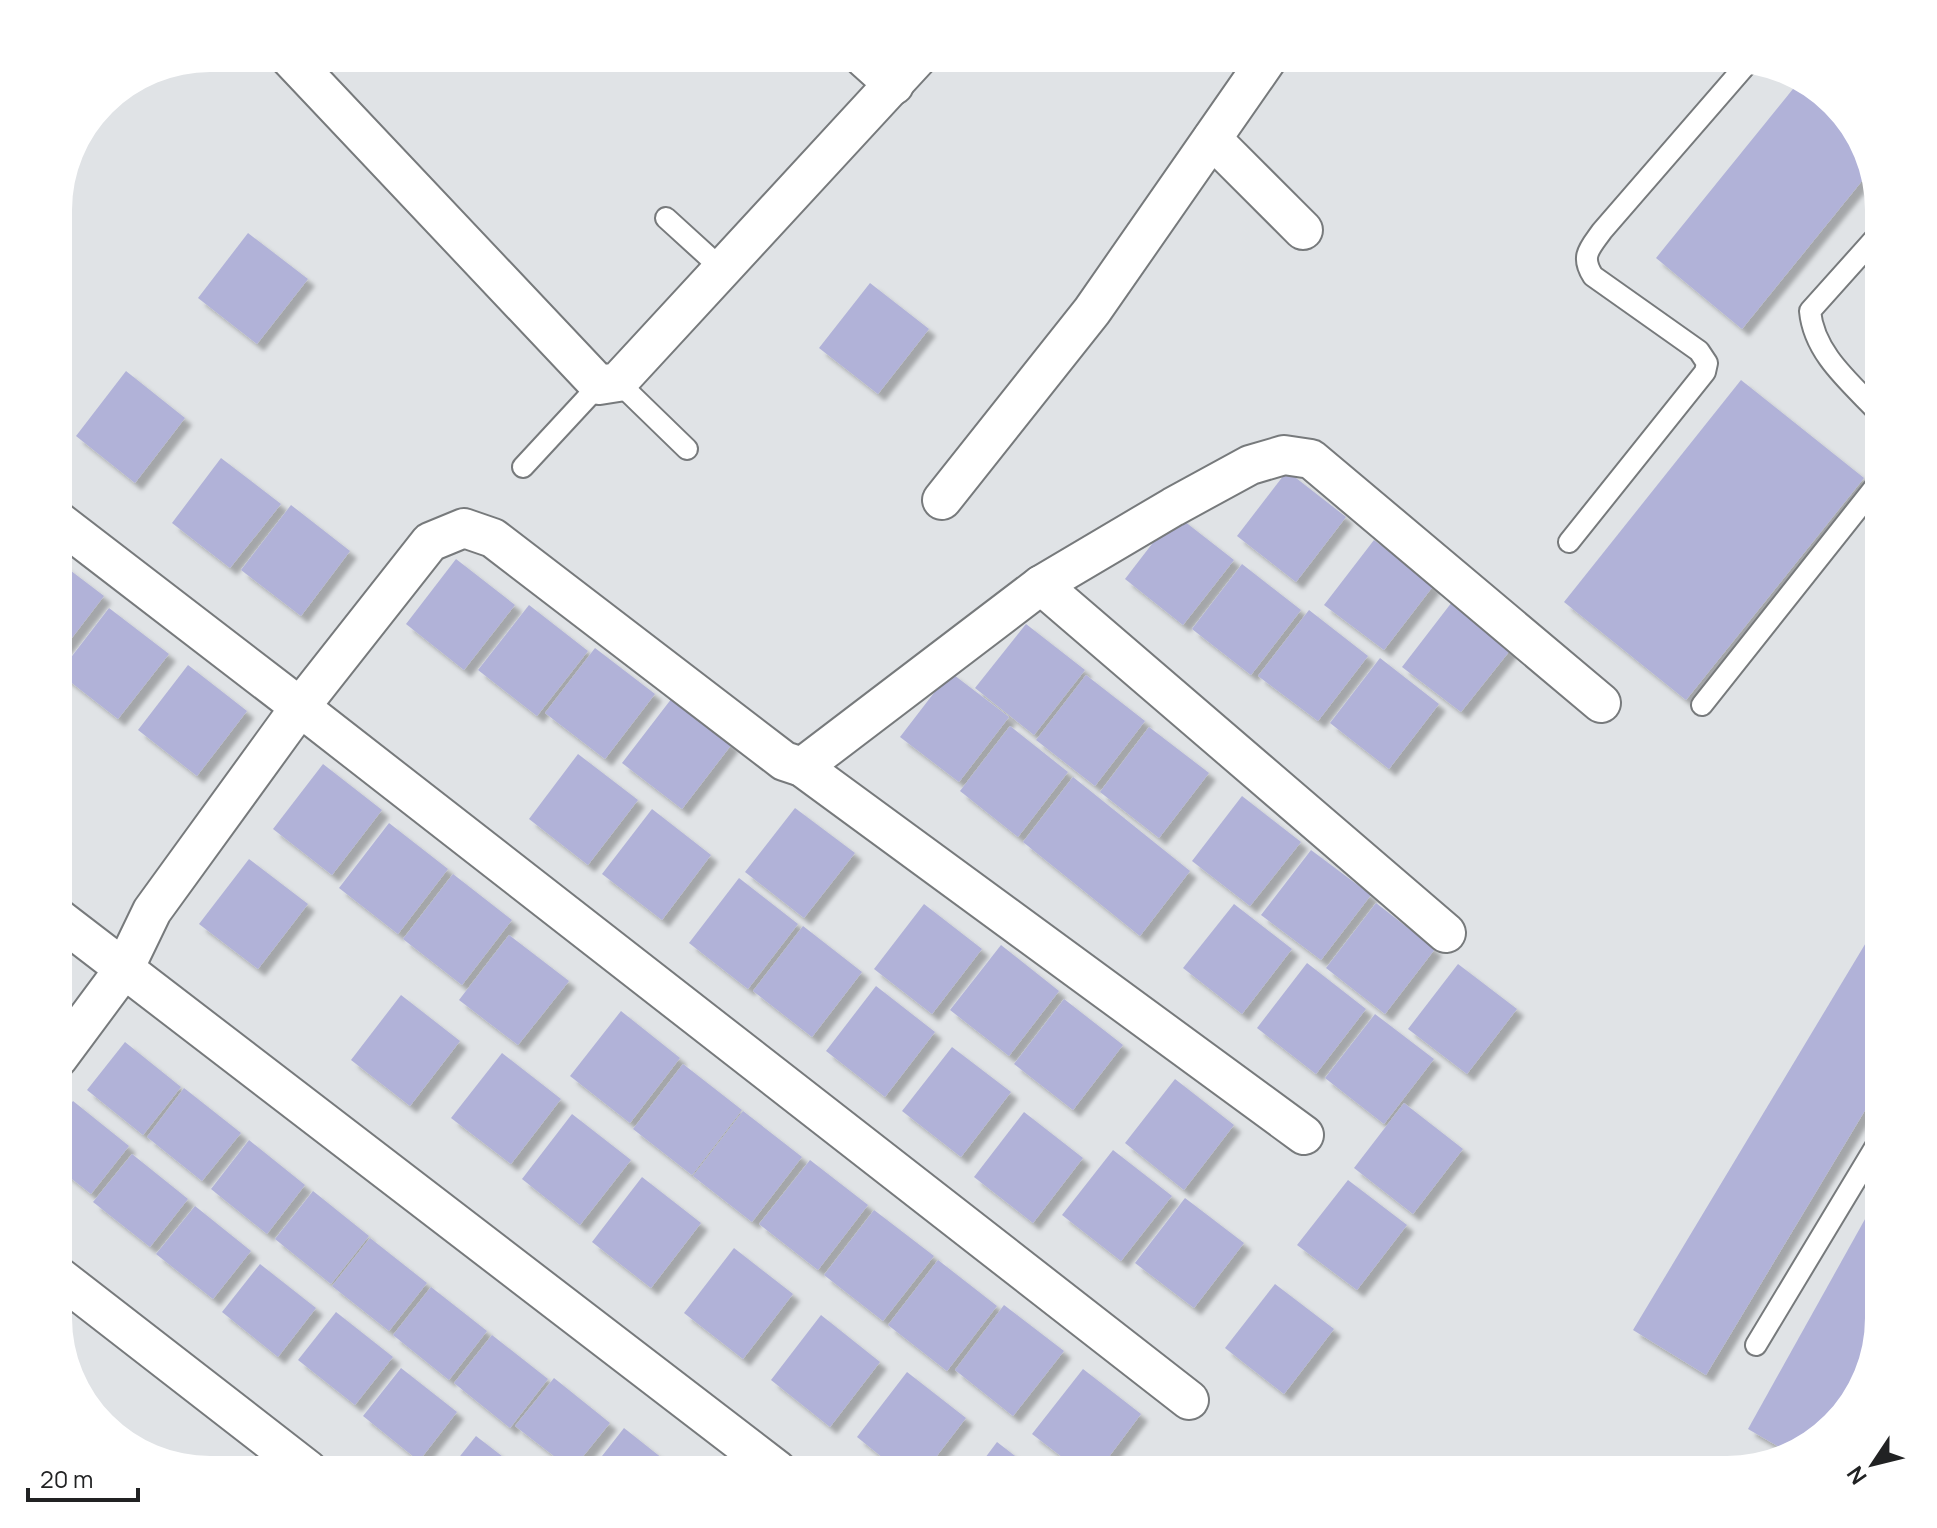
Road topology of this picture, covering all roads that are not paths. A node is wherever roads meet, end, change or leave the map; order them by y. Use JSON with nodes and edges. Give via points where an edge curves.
{"nodes":[{"id":1,"x":304,"y":72,"type":"edge"},
{"id":2,"x":905,"y":72,"type":"edge"},
{"id":3,"x":1258,"y":72,"type":"edge"},
{"id":4,"x":1739,"y":73,"type":"edge"},
{"id":5,"x":1212,"y":139,"type":"junction"},
{"id":6,"x":666,"y":218,"type":"dead end"},
{"id":7,"x":1303,"y":230,"type":"dead end"},
{"id":8,"x":1865,"y":250,"type":"edge"},
{"id":9,"x":722,"y":269,"type":"junction"},
{"id":10,"x":609,"y":383,"type":"junction"},
{"id":11,"x":1865,"y":397,"type":"edge"},
{"id":12,"x":687,"y":449,"type":"dead end"},
{"id":13,"x":523,"y":467,"type":"dead end"},
{"id":14,"x":942,"y":500,"type":"dead end"},
{"id":15,"x":1865,"y":500,"type":"edge"},
{"id":16,"x":72,"y":532,"type":"edge"},
{"id":17,"x":1569,"y":542,"type":"dead end"},
{"id":18,"x":1041,"y":585,"type":"junction"},
{"id":19,"x":1601,"y":703,"type":"dead end"},
{"id":20,"x":1702,"y":705,"type":"dead end"},
{"id":21,"x":300,"y":707,"type":"junction"},
{"id":22,"x":802,"y":767,"type":"junction"},
{"id":23,"x":72,"y":929,"type":"edge"},
{"id":24,"x":1446,"y":933,"type":"dead end"},
{"id":25,"x":124,"y":969,"type":"junction"},
{"id":26,"x":72,"y":1039,"type":"edge"},
{"id":27,"x":1304,"y":1135,"type":"dead end"},
{"id":28,"x":1865,"y":1164,"type":"edge"},
{"id":29,"x":72,"y":1287,"type":"edge"},
{"id":30,"x":1756,"y":1345,"type":"dead end"},
{"id":31,"x":1189,"y":1400,"type":"dead end"},
{"id":32,"x":290,"y":1456,"type":"edge"},
{"id":33,"x":759,"y":1456,"type":"edge"}],
"edges":[{"from":1,"to":10,"type":"street"},
{"from":2,"to":9,"type":"street"},
{"from":3,"to":5,"type":"street"},
{"from":4,"to":17,"type":"lane","via":[[1588,251],[1586,265],[1593,276],[1699,351],[1707,363]]},
{"from":5,"to":7,"type":"street"},
{"from":5,"to":14,"type":"street","via":[[1092,311]]},
{"from":6,"to":9,"type":"lane"},
{"from":8,"to":11,"type":"lane","via":[[1810,311],[1824,352]]},
{"from":9,"to":10,"type":"street"},
{"from":10,"to":12,"type":"lane"},
{"from":10,"to":13,"type":"lane"},
{"from":15,"to":20,"type":"lane"},
{"from":16,"to":21,"type":"street"},
{"from":18,"to":19,"type":"street","via":[[1250,465],[1284,455],[1311,459]]},
{"from":18,"to":22,"type":"street"},
{"from":18,"to":24,"type":"street"},
{"from":21,"to":22,"type":"street","via":[[430,542],[464,528],[493,538],[784,761]]},
{"from":21,"to":25,"type":"street","via":[[152,911]]},
{"from":21,"to":31,"type":"street"},
{"from":22,"to":27,"type":"street"},
{"from":23,"to":25,"type":"street"},
{"from":25,"to":26,"type":"street"},
{"from":25,"to":33,"type":"street"},
{"from":28,"to":30,"type":"lane"},
{"from":29,"to":32,"type":"street"}]}
